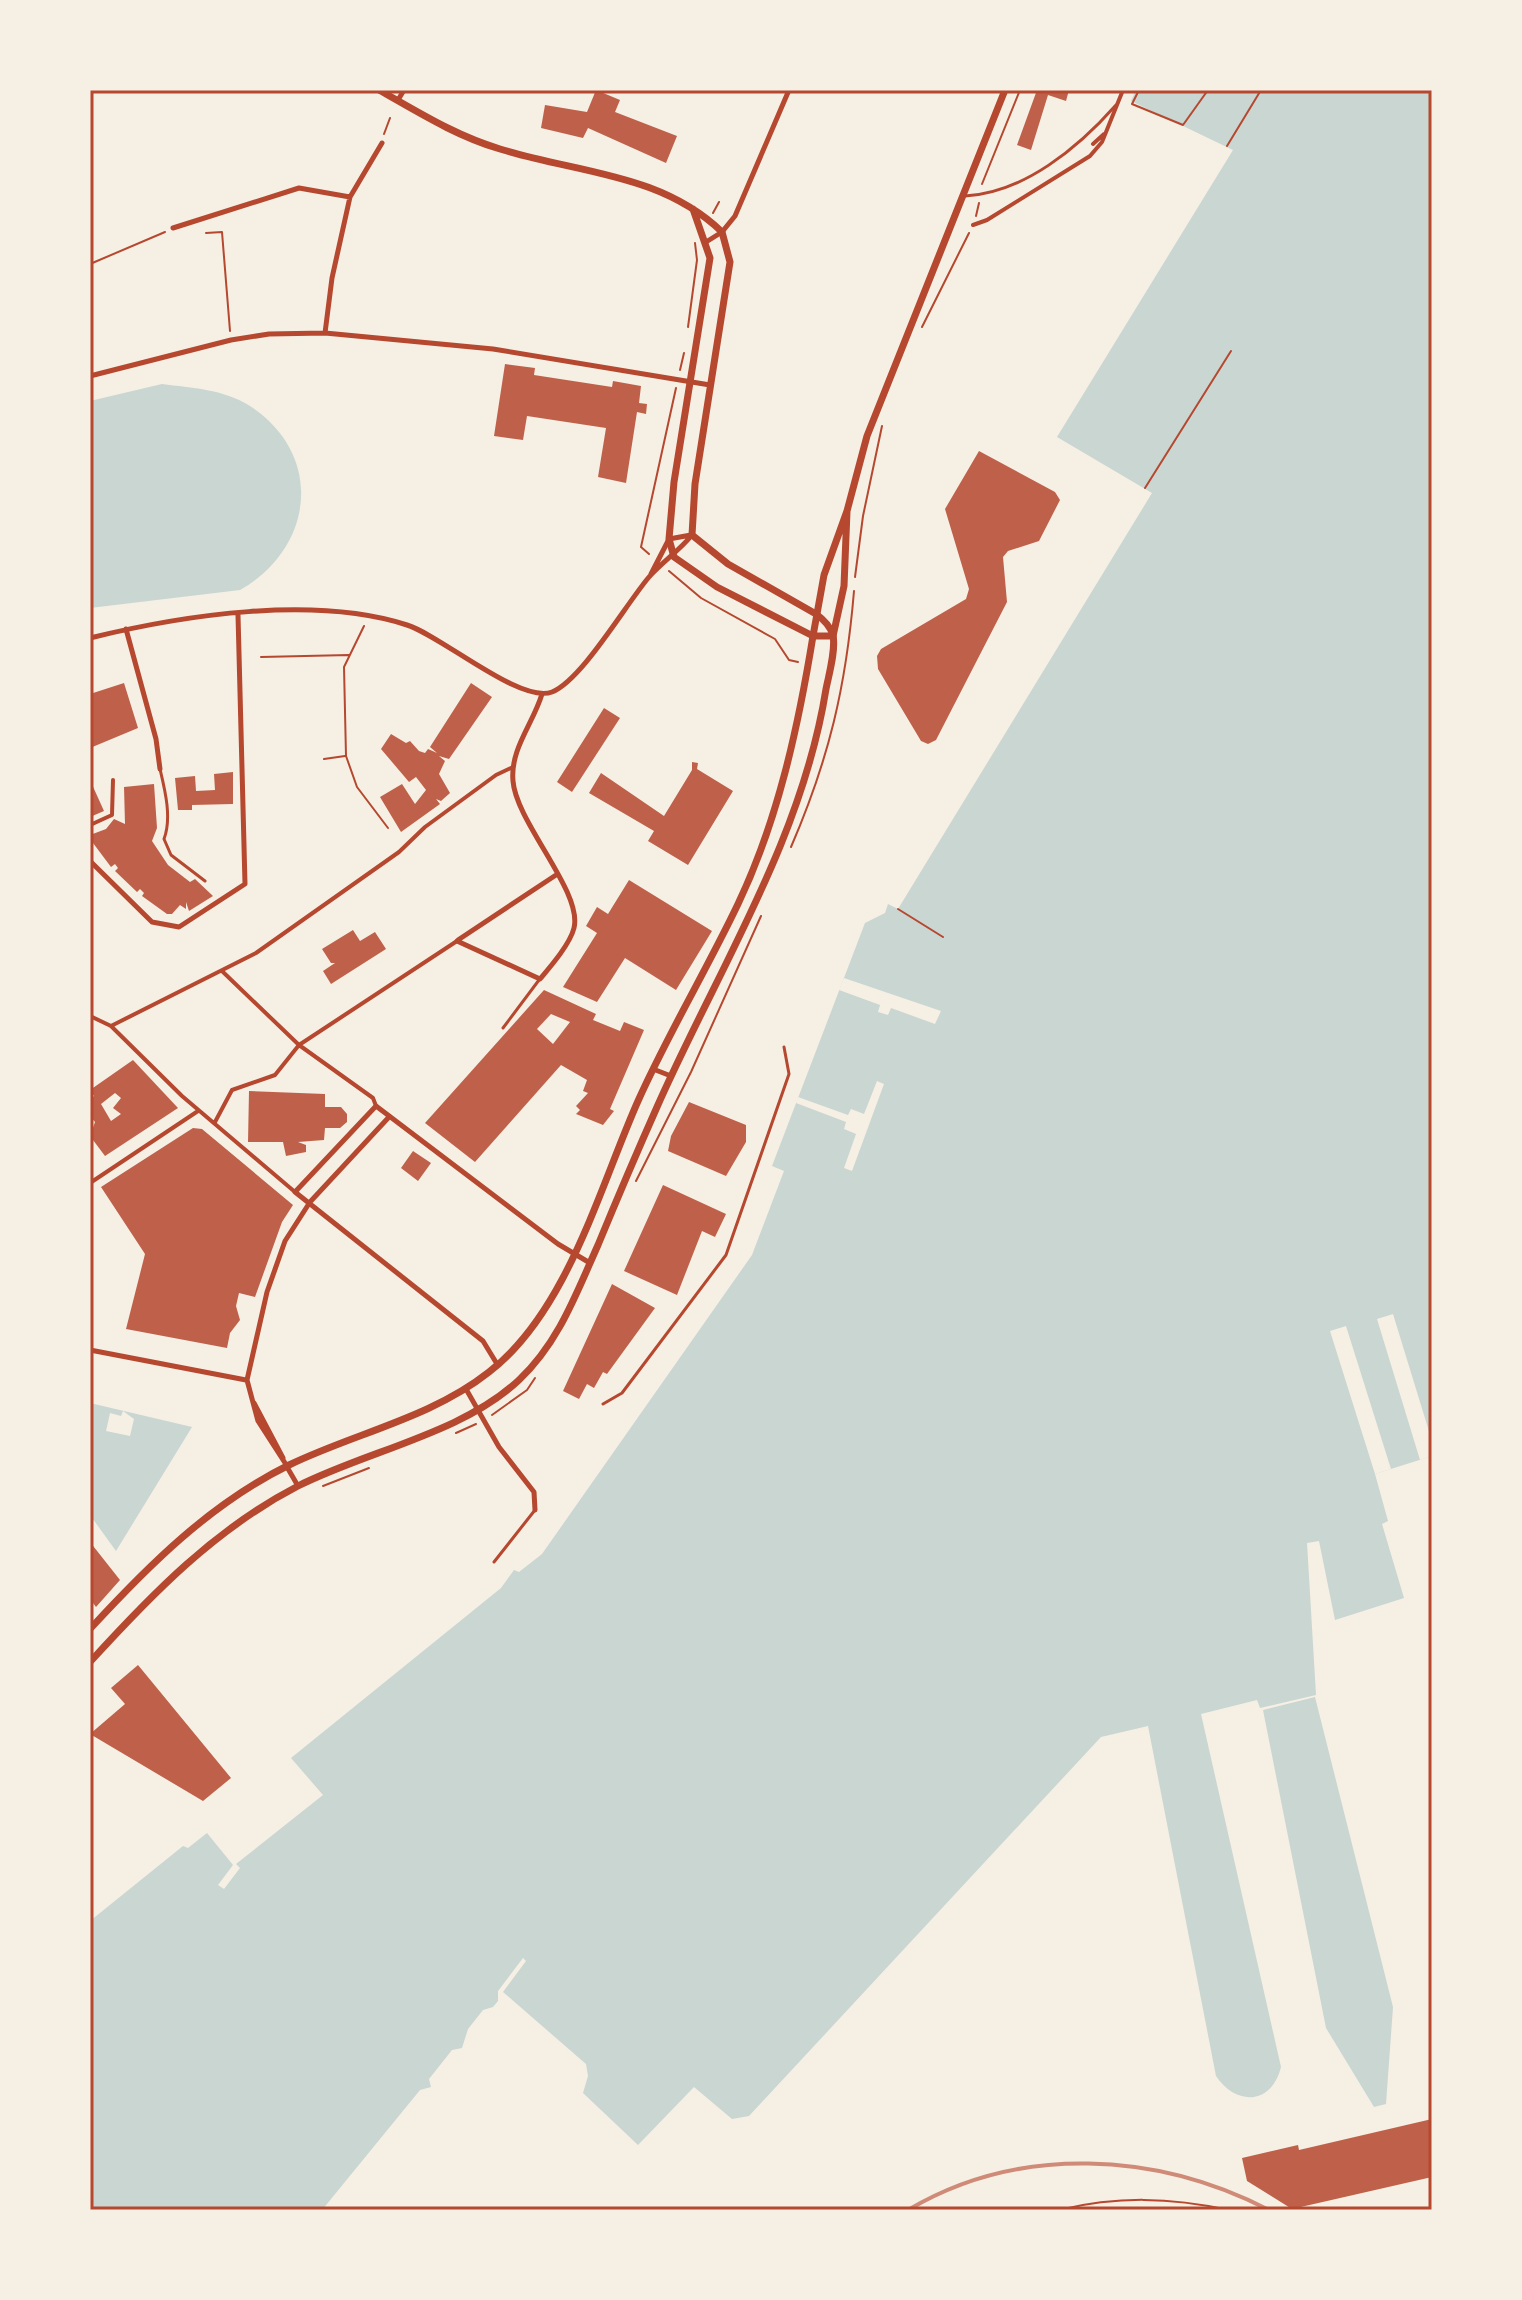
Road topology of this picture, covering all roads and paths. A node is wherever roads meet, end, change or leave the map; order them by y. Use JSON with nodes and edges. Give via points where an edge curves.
{"nodes":[{"id":1,"x":379,"y":90,"type":"edge"},
{"id":2,"x":385,"y":90,"type":"edge"},
{"id":3,"x":404,"y":90,"type":"edge"},
{"id":4,"x":789,"y":90,"type":"edge"},
{"id":5,"x":1005,"y":90,"type":"edge"},
{"id":6,"x":1020,"y":90,"type":"edge"},
{"id":7,"x":1123,"y":90,"type":"edge"},
{"id":8,"x":1139,"y":90,"type":"edge"},
{"id":9,"x":1208,"y":90,"type":"edge"},
{"id":10,"x":1261,"y":90,"type":"edge"},
{"id":11,"x":398,"y":100,"type":"junction"},
{"id":12,"x":1116,"y":105,"type":"junction"},
{"id":13,"x":390,"y":118,"type":"dead end"},
{"id":14,"x":386,"y":126,"type":"dead end"},
{"id":15,"x":1106,"y":132,"type":"junction"},
{"id":16,"x":382,"y":143,"type":"dead end"},
{"id":17,"x":1093,"y":144,"type":"dead end"},
{"id":18,"x":1227,"y":146,"type":"dead end"},
{"id":19,"x":979,"y":195,"type":"junction"},
{"id":20,"x":963,"y":196,"type":"junction"},
{"id":21,"x":350,"y":197,"type":"junction"},
{"id":22,"x":692,"y":208,"type":"junction"},
{"id":23,"x":973,"y":225,"type":"junction"},
{"id":24,"x":173,"y":228,"type":"joint"},
{"id":25,"x":722,"y":232,"type":"junction"},
{"id":26,"x":206,"y":233,"type":"dead end"},
{"id":27,"x":706,"y":242,"type":"junction"},
{"id":28,"x":694,"y":246,"type":"dead end"},
{"id":29,"x":90,"y":264,"type":"edge"},
{"id":30,"x":920,"y":330,"type":"dead end"},
{"id":31,"x":687,"y":331,"type":"dead end"},
{"id":32,"x":325,"y":333,"type":"junction"},
{"id":33,"x":231,"y":340,"type":"junction"},
{"id":34,"x":685,"y":345,"type":"dead end"},
{"id":35,"x":1231,"y":351,"type":"dead end"},
{"id":36,"x":90,"y":376,"type":"edge"},
{"id":37,"x":678,"y":380,"type":"junction"},
{"id":38,"x":691,"y":382,"type":"junction"},
{"id":39,"x":710,"y":385,"type":"junction"},
{"id":40,"x":883,"y":423,"type":"dead end"},
{"id":41,"x":1145,"y":488,"type":"dead end"},
{"id":42,"x":847,"y":511,"type":"junction"},
{"id":43,"x":692,"y":535,"type":"junction"},
{"id":44,"x":669,"y":539,"type":"junction"},
{"id":45,"x":674,"y":557,"type":"junction"},
{"id":46,"x":657,"y":560,"type":"junction"},
{"id":47,"x":663,"y":565,"type":"junction"},
{"id":48,"x":651,"y":575,"type":"junction"},
{"id":49,"x":368,"y":613,"type":"junction"},
{"id":50,"x":816,"y":614,"type":"junction"},
{"id":51,"x":238,"y":615,"type":"junction"},
{"id":52,"x":126,"y":629,"type":"junction"},
{"id":53,"x":813,"y":636,"type":"junction"},
{"id":54,"x":833,"y":636,"type":"junction"},
{"id":55,"x":90,"y":638,"type":"edge"},
{"id":56,"x":350,"y":655,"type":"junction"},
{"id":57,"x":261,"y":657,"type":"dead end"},
{"id":58,"x":808,"y":663,"type":"junction"},
{"id":59,"x":830,"y":666,"type":"junction"},
{"id":60,"x":847,"y":669,"type":"junction"},
{"id":61,"x":542,"y":694,"type":"junction"},
{"id":62,"x":346,"y":756,"type":"junction"},
{"id":63,"x":324,"y":759,"type":"dead end"},
{"id":64,"x":513,"y":767,"type":"junction"},
{"id":65,"x":160,"y":769,"type":"joint"},
{"id":66,"x":113,"y":780,"type":"dead end"},
{"id":67,"x":90,"y":825,"type":"edge"},
{"id":68,"x":388,"y":828,"type":"dead end"},
{"id":69,"x":788,"y":854,"type":"dead end"},
{"id":70,"x":90,"y":861,"type":"edge"},
{"id":71,"x":556,"y":875,"type":"junction"},
{"id":72,"x":205,"y":881,"type":"dead end"},
{"id":73,"x":764,"y":908,"type":"dead end"},
{"id":74,"x":898,"y":909,"type":"dead end"},
{"id":75,"x":943,"y":937,"type":"dead end"},
{"id":76,"x":457,"y":941,"type":"junction"},
{"id":77,"x":223,"y":972,"type":"junction"},
{"id":78,"x":540,"y":979,"type":"junction"},
{"id":79,"x":90,"y":1016,"type":"edge"},
{"id":80,"x":111,"y":1026,"type":"junction"},
{"id":81,"x":503,"y":1028,"type":"dead end"},
{"id":82,"x":299,"y":1045,"type":"junction"},
{"id":83,"x":784,"y":1047,"type":"dead end"},
{"id":84,"x":652,"y":1068,"type":"junction"},
{"id":85,"x":671,"y":1076,"type":"junction"},
{"id":86,"x":376,"y":1106,"type":"junction"},
{"id":87,"x":198,"y":1111,"type":"junction"},
{"id":88,"x":389,"y":1117,"type":"junction"},
{"id":89,"x":214,"y":1123,"type":"junction"},
{"id":90,"x":90,"y":1183,"type":"edge"},
{"id":91,"x":631,"y":1191,"type":"dead end"},
{"id":92,"x":295,"y":1192,"type":"junction"},
{"id":93,"x":310,"y":1202,"type":"junction"},
{"id":94,"x":572,"y":1253,"type":"junction"},
{"id":95,"x":590,"y":1263,"type":"junction"},
{"id":96,"x":90,"y":1350,"type":"edge"},
{"id":97,"x":498,"y":1365,"type":"junction"},
{"id":98,"x":539,"y":1373,"type":"dead end"},
{"id":99,"x":247,"y":1380,"type":"junction"},
{"id":100,"x":466,"y":1389,"type":"junction"},
{"id":101,"x":603,"y":1404,"type":"dead end"},
{"id":102,"x":478,"y":1410,"type":"junction"},
{"id":103,"x":483,"y":1420,"type":"junction"},
{"id":104,"x":449,"y":1436,"type":"dead end"},
{"id":105,"x":377,"y":1465,"type":"dead end"},
{"id":106,"x":287,"y":1466,"type":"junction"},
{"id":107,"x":298,"y":1487,"type":"junction"},
{"id":108,"x":319,"y":1488,"type":"dead end"},
{"id":109,"x":535,"y":1510,"type":"joint"},
{"id":110,"x":494,"y":1562,"type":"dead end"},
{"id":111,"x":90,"y":1629,"type":"edge"},
{"id":112,"x":90,"y":1662,"type":"edge"},
{"id":113,"x":1059,"y":2210,"type":"edge"},
{"id":114,"x":1229,"y":2210,"type":"edge"}],
"edges":[{"from":1,"to":11,"type":"main road"},
{"from":2,"to":11,"type":"main road"},
{"from":3,"to":11,"type":"street"},
{"from":4,"to":25,"type":"street","via":[[735,216]]},
{"from":5,"to":20,"type":"main road"},
{"from":6,"to":19,"type":"path"},
{"from":7,"to":12,"type":"street"},
{"from":8,"to":9,"type":"path","via":[[1132,104],[1183,125]]},
{"from":10,"to":18,"type":"path"},
{"from":11,"to":22,"type":"main road","via":[[468,138],[648,186]]},
{"from":12,"to":15,"type":"street"},
{"from":12,"to":19,"type":"lane","via":[[1057,158],[1010,186]]},
{"from":13,"to":14,"type":"path"},
{"from":15,"to":17,"type":"street"},
{"from":15,"to":23,"type":"street","via":[[1078,166]]},
{"from":16,"to":21,"type":"street"},
{"from":19,"to":20,"type":"lane"},
{"from":19,"to":23,"type":"path"},
{"from":20,"to":42,"type":"main road","via":[[867,436]]},
{"from":21,"to":24,"type":"street","via":[[299,188]]},
{"from":21,"to":32,"type":"street"},
{"from":22,"to":25,"type":"main road"},
{"from":22,"to":27,"type":"main road"},
{"from":23,"to":30,"type":"path"},
{"from":24,"to":29,"type":"path"},
{"from":25,"to":27,"type":"street"},
{"from":25,"to":39,"type":"main road","via":[[730,262]]},
{"from":26,"to":33,"type":"path","via":[[222,232]]},
{"from":27,"to":38,"type":"main road","via":[[709,270]]},
{"from":28,"to":31,"type":"path","via":[[697,260]]},
{"from":32,"to":33,"type":"street"},
{"from":32,"to":37,"type":"street","via":[[493,349]]},
{"from":33,"to":36,"type":"street"},
{"from":34,"to":37,"type":"path"},
{"from":35,"to":41,"type":"path"},
{"from":37,"to":38,"type":"street"},
{"from":37,"to":46,"type":"path","via":[[641,547]]},
{"from":38,"to":39,"type":"street"},
{"from":38,"to":44,"type":"main road"},
{"from":39,"to":43,"type":"main road"},
{"from":40,"to":60,"type":"path","via":[[858,549]]},
{"from":42,"to":50,"type":"main road"},
{"from":42,"to":54,"type":"main road"},
{"from":43,"to":44,"type":"street"},
{"from":43,"to":45,"type":"street"},
{"from":43,"to":50,"type":"main road","via":[[728,564]]},
{"from":44,"to":45,"type":"main road"},
{"from":44,"to":46,"type":"street"},
{"from":45,"to":47,"type":"street"},
{"from":45,"to":53,"type":"main road","via":[[717,587]]},
{"from":46,"to":48,"type":"street"},
{"from":47,"to":48,"type":"street"},
{"from":47,"to":58,"type":"path","via":[[701,598],[775,639],[789,660]]},
{"from":48,"to":61,"type":"street","via":[[565,684]]},
{"from":49,"to":51,"type":"street"},
{"from":49,"to":56,"type":"path"},
{"from":49,"to":61,"type":"street","via":[[433,636],[518,688]]},
{"from":50,"to":53,"type":"main road"},
{"from":50,"to":54,"type":"main road"},
{"from":51,"to":52,"type":"street"},
{"from":51,"to":70,"type":"street","via":[[245,884],[179,927],[152,922]]},
{"from":52,"to":55,"type":"street"},
{"from":52,"to":65,"type":"street"},
{"from":53,"to":54,"type":"main road"},
{"from":53,"to":58,"type":"main road"},
{"from":54,"to":59,"type":"main road"},
{"from":56,"to":57,"type":"path"},
{"from":56,"to":62,"type":"path","via":[[344,667]]},
{"from":58,"to":84,"type":"main road","via":[[786,768],[747,882]]},
{"from":59,"to":60,"type":"path"},
{"from":59,"to":85,"type":"main road","via":[[817,738],[789,827]]},
{"from":60,"to":69,"type":"path","via":[[816,785]]},
{"from":61,"to":64,"type":"street"},
{"from":62,"to":63,"type":"path"},
{"from":62,"to":68,"type":"path","via":[[359,791]]},
{"from":64,"to":71,"type":"street","via":[[519,805]]},
{"from":64,"to":77,"type":"street","via":[[322,908]]},
{"from":65,"to":72,"type":"lane","via":[[164,839],[171,855]]},
{"from":66,"to":67,"type":"street","via":[[112,815]]},
{"from":71,"to":76,"type":"street"},
{"from":71,"to":78,"type":"street","via":[[575,923]]},
{"from":73,"to":91,"type":"path"},
{"from":74,"to":75,"type":"path"},
{"from":76,"to":78,"type":"street"},
{"from":76,"to":82,"type":"street"},
{"from":77,"to":80,"type":"street"},
{"from":77,"to":82,"type":"street"},
{"from":78,"to":81,"type":"lane"},
{"from":79,"to":80,"type":"street"},
{"from":80,"to":87,"type":"street"},
{"from":82,"to":86,"type":"street","via":[[373,1098]]},
{"from":82,"to":89,"type":"street","via":[[275,1075],[232,1090]]},
{"from":83,"to":101,"type":"lane","via":[[789,1074],[726,1255],[622,1393]]},
{"from":84,"to":85,"type":"street"},
{"from":84,"to":94,"type":"main road"},
{"from":85,"to":95,"type":"main road"},
{"from":86,"to":88,"type":"street"},
{"from":86,"to":92,"type":"street"},
{"from":87,"to":89,"type":"street"},
{"from":87,"to":90,"type":"street"},
{"from":88,"to":93,"type":"street"},
{"from":88,"to":94,"type":"street"},
{"from":89,"to":92,"type":"street"},
{"from":92,"to":93,"type":"street"},
{"from":93,"to":97,"type":"street","via":[[483,1341]]},
{"from":93,"to":99,"type":"street","via":[[285,1241]]},
{"from":94,"to":95,"type":"street"},
{"from":94,"to":97,"type":"main road","via":[[550,1302]]},
{"from":95,"to":102,"type":"main road","via":[[567,1315],[537,1361],[518,1382]]},
{"from":96,"to":99,"type":"street"},
{"from":97,"to":100,"type":"main road"},
{"from":98,"to":103,"type":"path","via":[[512,1403]]},
{"from":99,"to":106,"type":"street","via":[[269,1442]]},
{"from":100,"to":102,"type":"street"},
{"from":100,"to":106,"type":"main road"},
{"from":102,"to":103,"type":"street"},
{"from":102,"to":107,"type":"main road"},
{"from":103,"to":104,"type":"path"},
{"from":103,"to":109,"type":"street","via":[[534,1492]]},
{"from":105,"to":108,"type":"path"},
{"from":106,"to":107,"type":"street"},
{"from":106,"to":111,"type":"main road","via":[[190,1528]]},
{"from":107,"to":112,"type":"main road","via":[[200,1551]]},
{"from":109,"to":110,"type":"lane"},
{"from":113,"to":114,"type":"path","via":[[1094,2201],[1159,2198]]}]}
